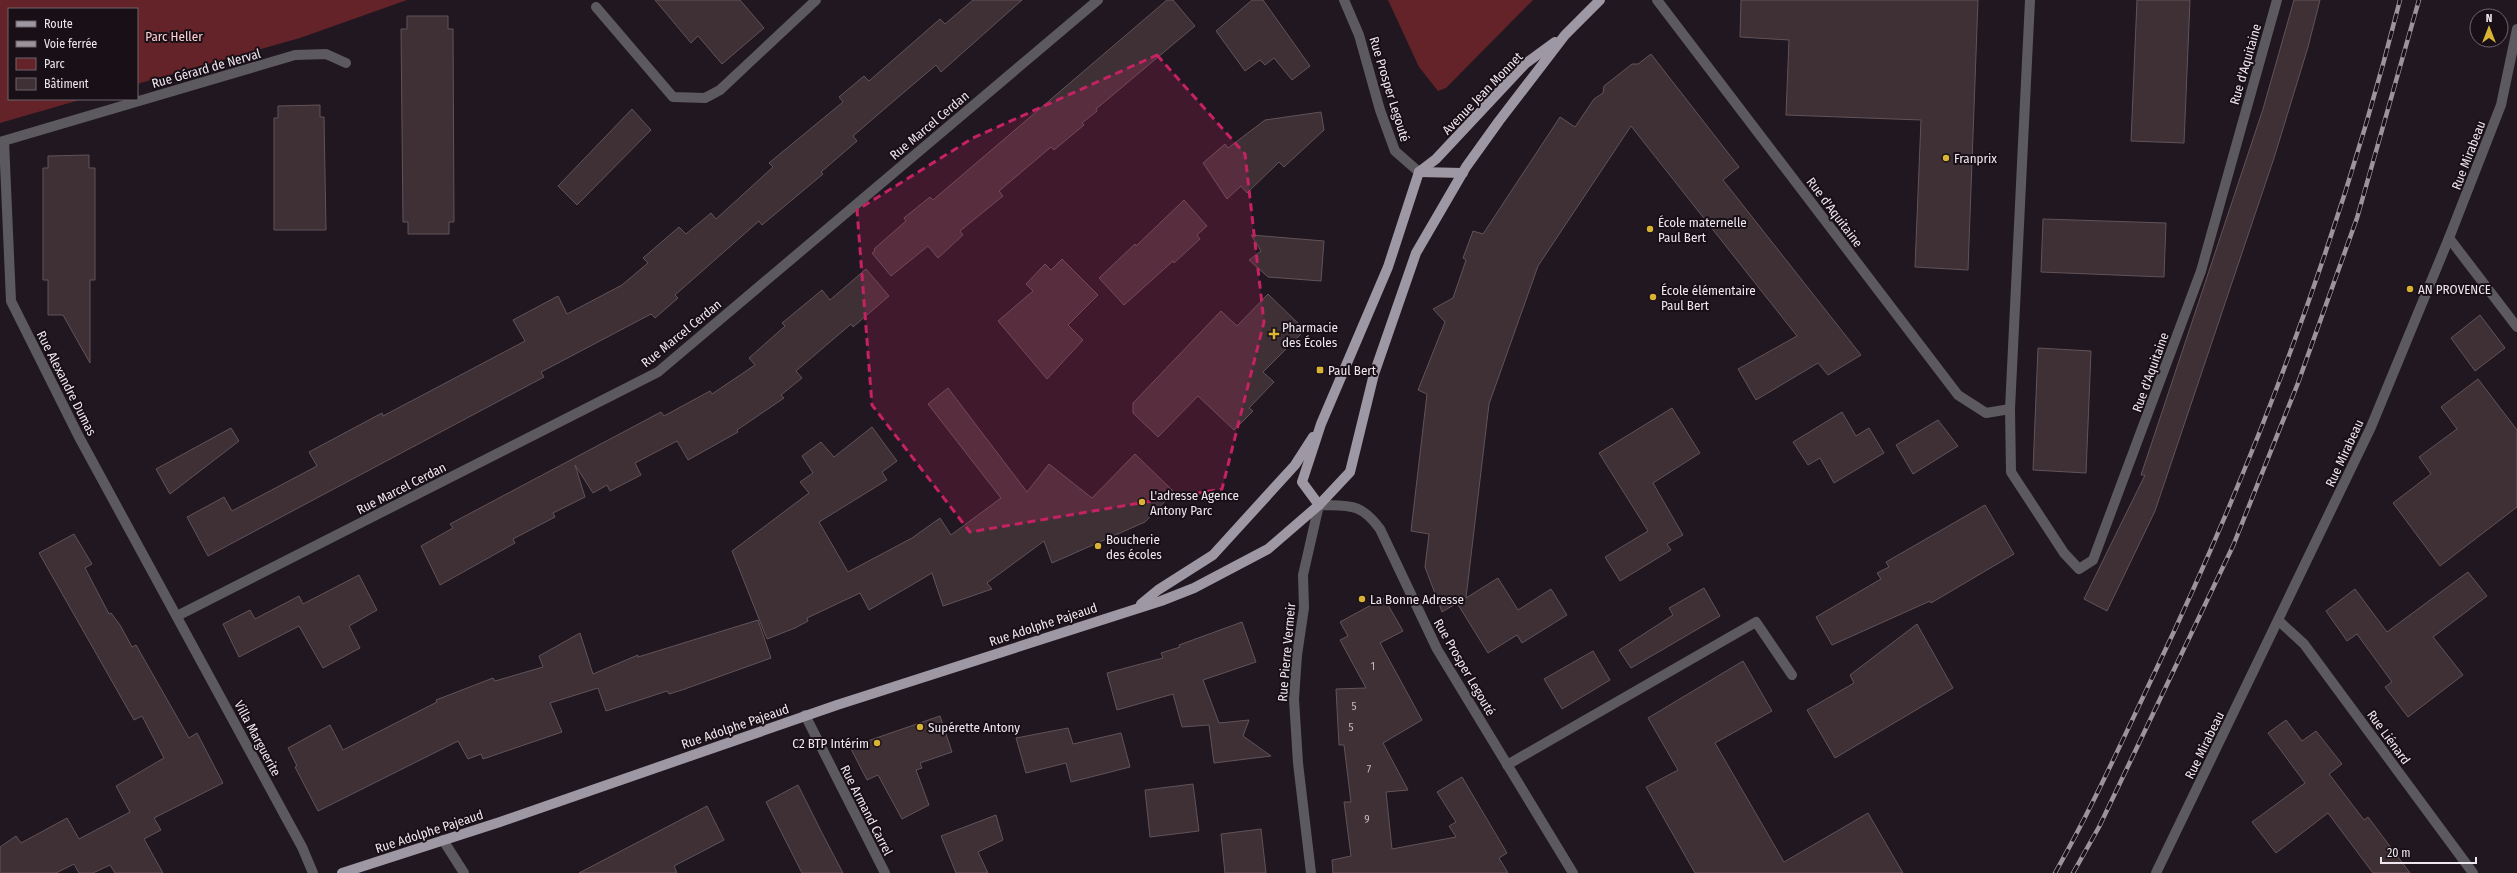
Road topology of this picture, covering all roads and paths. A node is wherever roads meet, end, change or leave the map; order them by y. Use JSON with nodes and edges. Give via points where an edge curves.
{"nodes":[{"id":1,"x":1098,"y":0,"type":"edge"},
{"id":2,"x":1344,"y":0,"type":"edge"},
{"id":3,"x":1600,"y":0,"type":"edge"},
{"id":4,"x":1657,"y":0,"type":"edge"},
{"id":5,"x":2030,"y":0,"type":"edge"},
{"id":6,"x":2277,"y":0,"type":"edge"},
{"id":7,"x":813,"y":1,"type":"edge"},
{"id":8,"x":596,"y":7,"type":"dead end"},
{"id":9,"x":2517,"y":29,"type":"edge"},
{"id":10,"x":1565,"y":35,"type":"junction"},
{"id":11,"x":346,"y":63,"type":"dead end"},
{"id":12,"x":2,"y":141,"type":"edge"},
{"id":13,"x":1419,"y":172,"type":"junction"},
{"id":14,"x":1463,"y":173,"type":"junction"},
{"id":15,"x":2449,"y":238,"type":"junction"},
{"id":16,"x":2517,"y":327,"type":"edge"},
{"id":17,"x":2010,"y":409,"type":"junction"},
{"id":18,"x":1321,"y":424,"type":"junction"},
{"id":19,"x":1319,"y":505,"type":"junction"},
{"id":20,"x":1138,"y":607,"type":"junction"},
{"id":21,"x":177,"y":616,"type":"junction"},
{"id":22,"x":2279,"y":621,"type":"junction"},
{"id":23,"x":1792,"y":675,"type":"dead end"},
{"id":24,"x":805,"y":715,"type":"junction"},
{"id":25,"x":1507,"y":765,"type":"junction"},
{"id":26,"x":443,"y":840,"type":"junction"},
{"id":27,"x":313,"y":873,"type":"edge"},
{"id":28,"x":342,"y":873,"type":"edge"},
{"id":29,"x":464,"y":873,"type":"edge"},
{"id":30,"x":885,"y":873,"type":"edge"},
{"id":31,"x":1311,"y":873,"type":"edge"},
{"id":32,"x":1573,"y":873,"type":"edge"},
{"id":33,"x":2156,"y":873,"type":"edge"},
{"id":34,"x":2473,"y":873,"type":"edge"}],
"edges":[{"from":1,"to":21,"type":"street","name":"Rue Marcel Cerdan","via":[[658,372]]},
{"from":2,"to":13,"type":"street","name":"Rue Prosper Legouté","via":[[1359,35],[1380,110],[1395,151]]},
{"from":3,"to":10,"type":"main road","name":"Avenue Jean Monnet"},
{"from":4,"to":17,"type":"street","name":"Rue d'Aquitaine","via":[[1958,395],[1986,413]]},
{"from":5,"to":17,"type":"street","name":"Rue d'Aquitaine"},
{"from":6,"to":17,"type":"street","name":"Rue d'Aquitaine","via":[[2201,271],[2093,560],[2079,569],[2064,553],[2011,472]]},
{"from":7,"to":8,"type":"street","via":[[720,90],[705,98],[673,97]]},
{"from":9,"to":15,"type":"street","name":"Rue Mirabeau","via":[[2501,105]]},
{"from":10,"to":13,"type":"main road","name":"Avenue Jean Monnet","via":[[1525,64],[1436,159]]},
{"from":10,"to":14,"type":"main road","name":"Avenue Jean Monnet"},
{"from":11,"to":12,"type":"street","name":"Rue Gérard de Nerval","via":[[326,54],[295,55]]},
{"from":12,"to":21,"type":"street","name":"Rue Alexandre Dumas","via":[[11,301],[79,436]]},
{"from":13,"to":14,"type":"main road"},
{"from":13,"to":18,"type":"main road","name":"Rue Adolphe Pajeaud","via":[[1378,292]]},
{"from":14,"to":19,"type":"main road","name":"Rue Adolphe Pajeaud","via":[[1416,253],[1374,374],[1350,472]]},
{"from":15,"to":16,"type":"street"},
{"from":15,"to":22,"type":"street","name":"Rue Mirabeau","via":[[2371,427]]},
{"from":18,"to":19,"type":"main road","name":"Rue Adolphe Pajeaud","via":[[1302,482]]},
{"from":18,"to":20,"type":"main road","name":"Rue Adolphe Pajeaud","via":[[1295,465],[1213,555],[1158,590]]},
{"from":19,"to":20,"type":"main road","name":"Rue Adolphe Pajeaud","via":[[1268,548],[1194,588]]},
{"from":19,"to":25,"type":"street","name":"Rue Prosper Legouté","via":[[1356,507],[1371,517],[1380,529],[1437,649]]},
{"from":19,"to":31,"type":"street","name":"Rue Pierre Vermeir","via":[[1303,574],[1304,608],[1294,699],[1298,763]]},
{"from":20,"to":24,"type":"main road","name":"Rue Adolphe Pajeaud"},
{"from":21,"to":27,"type":"street","name":"Villa Marguerite","via":[[299,840]]},
{"from":22,"to":33,"type":"street","name":"Rue Mirabeau"},
{"from":22,"to":34,"type":"street","name":"Rue Liénard","via":[[2304,644]]},
{"from":23,"to":25,"type":"street","via":[[1756,622]]},
{"from":24,"to":26,"type":"main road","name":"Rue Adolphe Pajeaud"},
{"from":24,"to":30,"type":"street","name":"Rue Armand Carrel"},
{"from":25,"to":32,"type":"street","name":"Rue Prosper Legouté"},
{"from":26,"to":28,"type":"main road","name":"Rue Adolphe Pajeaud"},
{"from":26,"to":29,"type":"street"}]}
